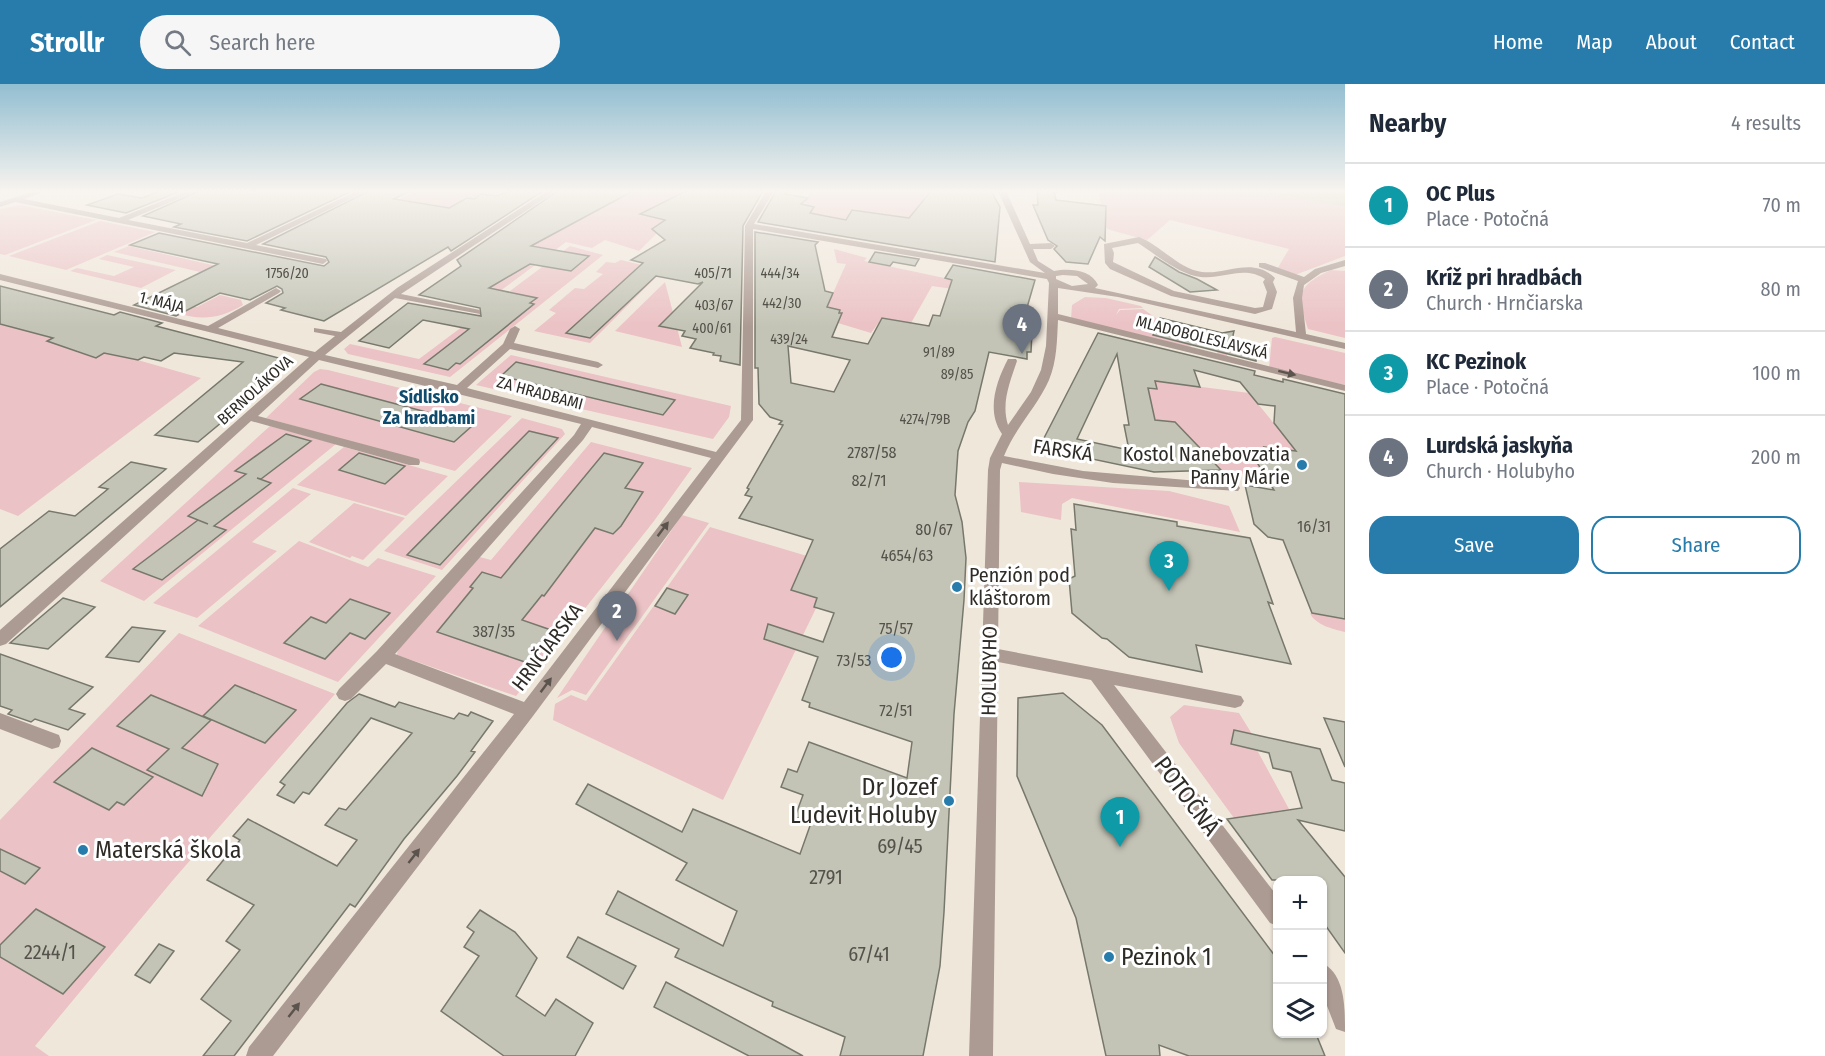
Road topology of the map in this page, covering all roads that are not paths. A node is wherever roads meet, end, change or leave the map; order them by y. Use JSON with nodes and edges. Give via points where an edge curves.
{"nodes":[{"id":1,"x":206,"y":236,"type":"edge"},
{"id":2,"x":268,"y":236,"type":"edge"},
{"id":3,"x":483,"y":236,"type":"edge"},
{"id":4,"x":749,"y":236,"type":"edge"},
{"id":5,"x":808,"y":236,"type":"edge"},
{"id":6,"x":1023,"y":236,"type":"edge"},
{"id":7,"x":250,"y":245,"type":"junction"},
{"id":8,"x":1051,"y":246,"type":"dead end"},
{"id":9,"x":1031,"y":255,"type":"junction"},
{"id":10,"x":323,"y":261,"type":"dead end"},
{"id":11,"x":1345,"y":263,"type":"edge"},
{"id":12,"x":1262,"y":265,"type":"dead end"},
{"id":13,"x":1113,"y":267,"type":"junction"},
{"id":14,"x":1001,"y":270,"type":"junction"},
{"id":15,"x":1073,"y":273,"type":"junction"},
{"id":16,"x":0,"y":277,"type":"edge"},
{"id":17,"x":1052,"y":278,"type":"junction"},
{"id":18,"x":1304,"y":280,"type":"junction"},
{"id":19,"x":1085,"y":284,"type":"junction"},
{"id":20,"x":276,"y":291,"type":"dead end"},
{"id":21,"x":1284,"y":294,"type":"junction"},
{"id":22,"x":393,"y":295,"type":"junction"},
{"id":23,"x":1053,"y":300,"type":"junction"},
{"id":24,"x":477,"y":312,"type":"dead end"},
{"id":25,"x":1051,"y":315,"type":"junction"},
{"id":26,"x":209,"y":329,"type":"junction"},
{"id":27,"x":515,"y":329,"type":"dead end"},
{"id":28,"x":318,"y":330,"type":"dead end"},
{"id":29,"x":343,"y":335,"type":"junction"},
{"id":30,"x":1300,"y":336,"type":"junction"},
{"id":31,"x":508,"y":345,"type":"junction"},
{"id":32,"x":1345,"y":346,"type":"edge"},
{"id":33,"x":317,"y":356,"type":"junction"},
{"id":34,"x":1012,"y":361,"type":"dead end"},
{"id":35,"x":598,"y":365,"type":"dead end"},
{"id":36,"x":1345,"y":388,"type":"edge"},
{"id":37,"x":459,"y":389,"type":"junction"},
{"id":38,"x":249,"y":417,"type":"junction"},
{"id":39,"x":588,"y":423,"type":"junction"},
{"id":40,"x":1007,"y":433,"type":"junction"},
{"id":41,"x":718,"y":456,"type":"junction"},
{"id":42,"x":996,"y":458,"type":"junction"},
{"id":43,"x":414,"y":462,"type":"dead end"},
{"id":44,"x":1233,"y":488,"type":"dead end"},
{"id":45,"x":4,"y":632,"type":"edge"},
{"id":46,"x":989,"y":654,"type":"junction"},
{"id":47,"x":383,"y":656,"type":"junction"},
{"id":48,"x":1098,"y":677,"type":"junction"},
{"id":49,"x":345,"y":694,"type":"dead end"},
{"id":50,"x":1236,"y":701,"type":"dead end"},
{"id":51,"x":527,"y":711,"type":"junction"},
{"id":52,"x":0,"y":721,"type":"edge"},
{"id":53,"x":52,"y":741,"type":"dead end"},
{"id":54,"x":1273,"y":908,"type":"edge"},
{"id":55,"x":1327,"y":979,"type":"edge"},
{"id":56,"x":1345,"y":1020,"type":"edge"},
{"id":57,"x":258,"y":1056,"type":"edge"},
{"id":58,"x":981,"y":1056,"type":"edge"}],
"edges":[{"from":1,"to":7,"type":"street"},
{"from":2,"to":7,"type":"street"},
{"from":3,"to":22,"type":"street","name":"BERNOLÁKOVA"},
{"from":4,"to":41,"type":"street","name":"HRNČIARSKA","via":[[747,420]]},
{"from":5,"to":14,"type":"street"},
{"from":6,"to":9,"type":"street"},
{"from":7,"to":10,"type":"street"},
{"from":8,"to":9,"type":"street"},
{"from":9,"to":14,"type":"street","via":[[1024,267]]},
{"from":9,"to":15,"type":"street"},
{"from":9,"to":17,"type":"street"},
{"from":11,"to":18,"type":"street"},
{"from":12,"to":18,"type":"street"},
{"from":13,"to":19,"type":"street","via":[[1098,271]]},
{"from":13,"to":21,"type":"street","via":[[1171,293],[1255,311],[1267,309]]},
{"from":13,"to":21,"type":"street","via":[[1107,246],[1139,240],[1197,274],[1241,269],[1266,275],[1270,278],[1268,282]]},
{"from":14,"to":17,"type":"street"},
{"from":15,"to":17,"type":"street"},
{"from":15,"to":19,"type":"street"},
{"from":16,"to":26,"type":"street","name":"1. MÁJA"},
{"from":17,"to":19,"type":"street"},
{"from":17,"to":23,"type":"street","name":"HOLUBYHO"},
{"from":18,"to":21,"type":"street","via":[[1298,289]]},
{"from":19,"to":23,"type":"street"},
{"from":19,"to":30,"type":"street","name":"MLADOBOLESLAVSKÁ"},
{"from":20,"to":26,"type":"street"},
{"from":21,"to":30,"type":"street"},
{"from":22,"to":24,"type":"street"},
{"from":22,"to":29,"type":"street","name":"BERNOLÁKOVA"},
{"from":23,"to":25,"type":"street","name":"HOLUBYHO"},
{"from":25,"to":36,"type":"street","name":"MLADOBOLESLAVSKÁ","one_way":true},
{"from":25,"to":40,"type":"street","name":"HOLUBYHO","via":[[1048,368],[1043,382]]},
{"from":26,"to":33,"type":"street","name":"1. MÁJA"},
{"from":27,"to":31,"type":"street"},
{"from":28,"to":29,"type":"street"},
{"from":29,"to":33,"type":"street","name":"BERNOLÁKOVA"},
{"from":30,"to":32,"type":"street","name":"MLADOBOLESLAVSKÁ"},
{"from":31,"to":35,"type":"street"},
{"from":31,"to":37,"type":"street"},
{"from":33,"to":37,"type":"street","name":"ZA HRADBAMI"},
{"from":33,"to":38,"type":"street","name":"BERNOLÁKOVA"},
{"from":34,"to":40,"type":"street","via":[[998,410],[999,425]]},
{"from":37,"to":39,"type":"street","name":"ZA HRADBAMI"},
{"from":38,"to":43,"type":"street"},
{"from":38,"to":45,"type":"street","name":"BERNOLÁKOVA"},
{"from":39,"to":41,"type":"street","name":"ZA HRADBAMI"},
{"from":39,"to":47,"type":"street"},
{"from":40,"to":42,"type":"street","name":"HOLUBYHO"},
{"from":51,"to":41,"type":"street","name":"HRNČIARSKA","one_way":true},
{"from":42,"to":44,"type":"street","name":"FARSKÁ","via":[[1159,483]]},
{"from":42,"to":46,"type":"street","name":"HOLUBYHO"},
{"from":46,"to":48,"type":"street"},
{"from":46,"to":58,"type":"street","name":"HOLUBYHO"},
{"from":47,"to":49,"type":"street"},
{"from":47,"to":51,"type":"street"},
{"from":48,"to":50,"type":"street"},
{"from":48,"to":54,"type":"street","name":"POTOČNÁ"},
{"from":57,"to":51,"type":"street","name":"HRNČIARSKA","one_way":true},
{"from":52,"to":53,"type":"street"},
{"from":55,"to":56,"type":"street"}]}
